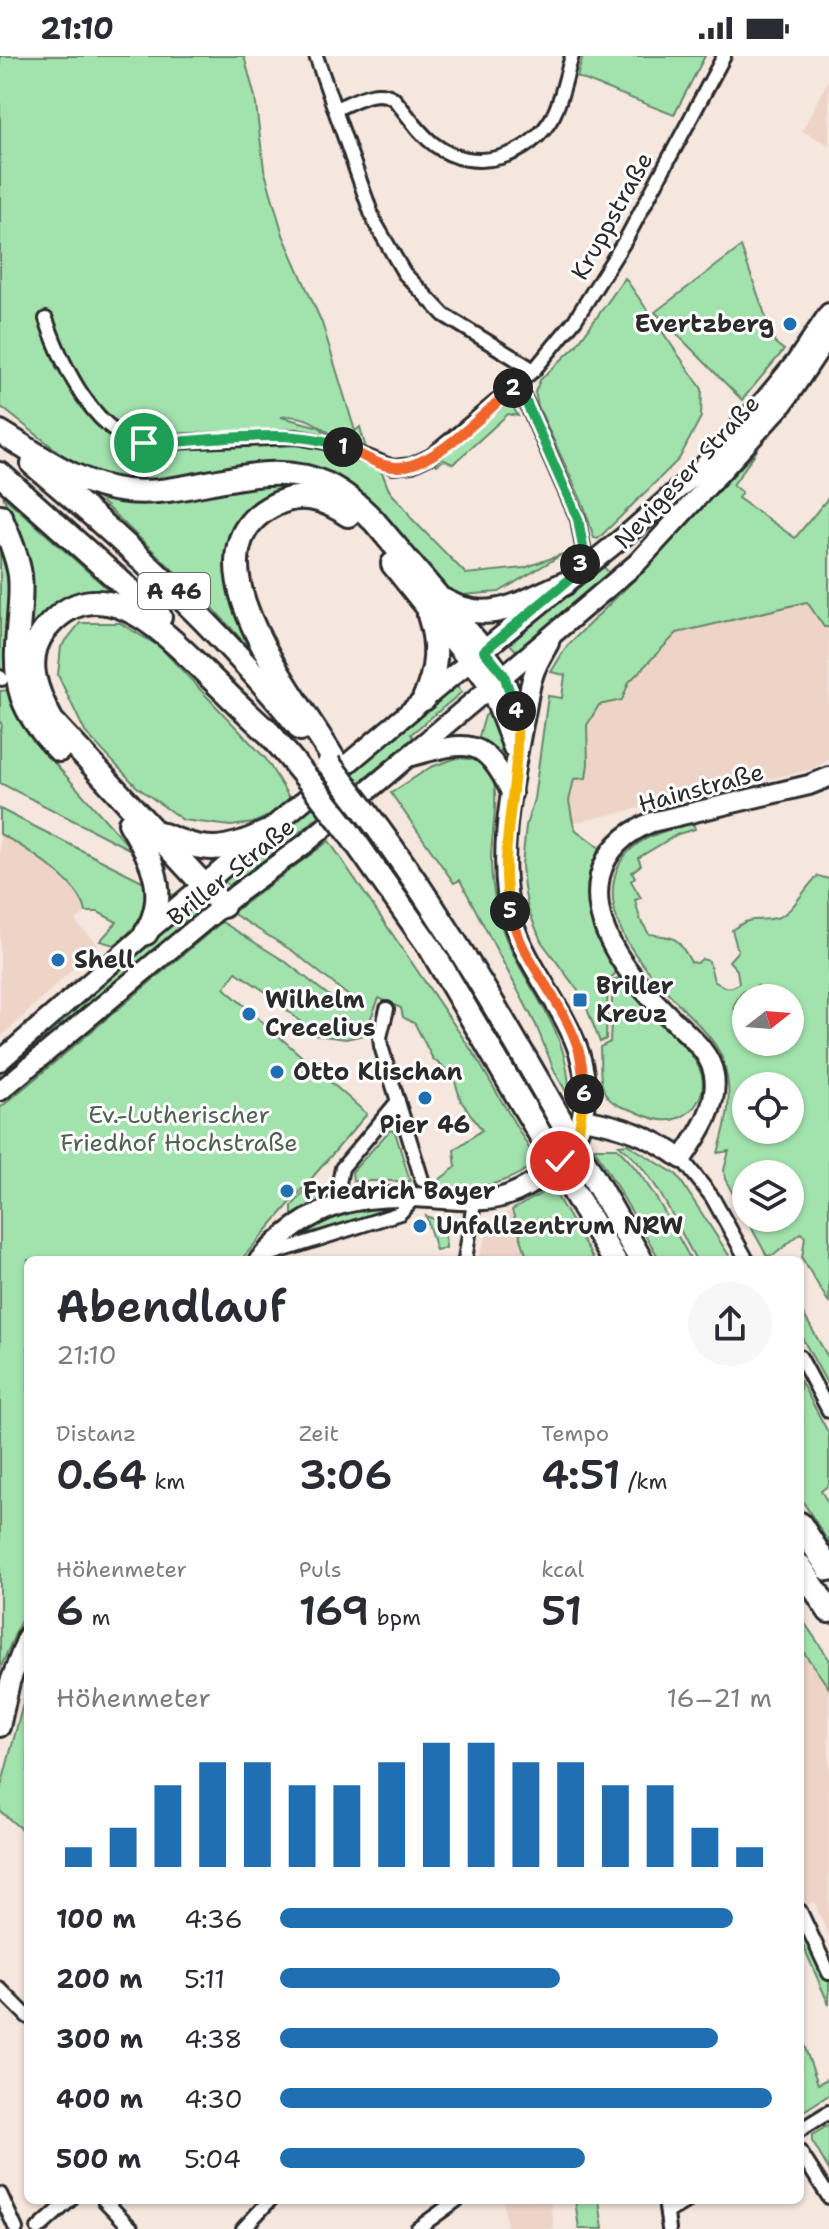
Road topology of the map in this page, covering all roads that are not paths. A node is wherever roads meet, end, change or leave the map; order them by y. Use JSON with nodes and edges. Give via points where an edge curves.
{"nodes":[{"id":1,"x":316,"y":56,"type":"edge"},
{"id":2,"x":572,"y":56,"type":"edge"},
{"id":3,"x":724,"y":56,"type":"edge"},
{"id":4,"x":335,"y":109,"type":"junction"},
{"id":5,"x":829,"y":313,"type":"edge"},
{"id":6,"x":46,"y":319,"type":"dead end"},
{"id":7,"x":829,"y":335,"type":"edge"},
{"id":8,"x":534,"y":370,"type":"junction"},
{"id":9,"x":518,"y":384,"type":"junction"},
{"id":10,"x":751,"y":427,"type":"junction"},
{"id":11,"x":0,"y":434,"type":"edge"},
{"id":12,"x":0,"y":474,"type":"edge"},
{"id":13,"x":0,"y":516,"type":"edge"},
{"id":14,"x":570,"y":578,"type":"junction"},
{"id":15,"x":433,"y":601,"type":"junction"},
{"id":16,"x":552,"y":637,"type":"junction"},
{"id":17,"x":477,"y":656,"type":"junction"},
{"id":18,"x":497,"y":681,"type":"junction"},
{"id":19,"x":424,"y":699,"type":"junction"},
{"id":20,"x":274,"y":738,"type":"junction"},
{"id":21,"x":404,"y":758,"type":"junction"},
{"id":22,"x":517,"y":758,"type":"junction"},
{"id":23,"x":332,"y":762,"type":"junction"},
{"id":24,"x":829,"y":777,"type":"edge"},
{"id":25,"x":512,"y":794,"type":"junction"},
{"id":26,"x":265,"y":833,"type":"junction"},
{"id":27,"x":153,"y":845,"type":"junction"},
{"id":28,"x":201,"y":882,"type":"junction"},
{"id":29,"x":225,"y":904,"type":"junction"},
{"id":30,"x":155,"y":922,"type":"junction"},
{"id":31,"x":387,"y":1009,"type":"dead end"},
{"id":32,"x":0,"y":1061,"type":"edge"},
{"id":33,"x":0,"y":1091,"type":"edge"},
{"id":34,"x":398,"y":1101,"type":"junction"},
{"id":35,"x":582,"y":1119,"type":"junction"},
{"id":36,"x":682,"y":1159,"type":"junction"},
{"id":37,"x":418,"y":1189,"type":"junction"},
{"id":38,"x":474,"y":1202,"type":"junction"},
{"id":39,"x":341,"y":1203,"type":"junction"},
{"id":40,"x":262,"y":1256,"type":"edge"},
{"id":41,"x":266,"y":1256,"type":"edge"},
{"id":42,"x":466,"y":1256,"type":"edge"},
{"id":43,"x":612,"y":1256,"type":"edge"},
{"id":44,"x":639,"y":1256,"type":"edge"},
{"id":45,"x":745,"y":1256,"type":"edge"},
{"id":46,"x":804,"y":1364,"type":"edge"},
{"id":47,"x":829,"y":1411,"type":"edge"},
{"id":48,"x":804,"y":1530,"type":"edge"},
{"id":49,"x":829,"y":1569,"type":"edge"},
{"id":50,"x":804,"y":1572,"type":"edge"},
{"id":51,"x":829,"y":1611,"type":"edge"},
{"id":52,"x":24,"y":1645,"type":"edge"},
{"id":53,"x":0,"y":1727,"type":"edge"},
{"id":54,"x":804,"y":1920,"type":"edge"},
{"id":55,"x":829,"y":1973,"type":"edge"},
{"id":56,"x":0,"y":1989,"type":"edge"},
{"id":57,"x":24,"y":2013,"type":"edge"},
{"id":58,"x":829,"y":2112,"type":"edge"},
{"id":59,"x":804,"y":2128,"type":"edge"},
{"id":60,"x":804,"y":2158,"type":"edge"},
{"id":61,"x":0,"y":2194,"type":"edge"},
{"id":62,"x":829,"y":2197,"type":"edge"},
{"id":63,"x":66,"y":2204,"type":"edge"},
{"id":64,"x":108,"y":2204,"type":"edge"},
{"id":65,"x":266,"y":2204,"type":"edge"},
{"id":66,"x":451,"y":2204,"type":"edge"},
{"id":67,"x":666,"y":2206,"type":"edge"},
{"id":68,"x":16,"y":2229,"type":"edge"},
{"id":69,"x":38,"y":2229,"type":"edge"},
{"id":70,"x":132,"y":2229,"type":"edge"},
{"id":71,"x":243,"y":2229,"type":"edge"},
{"id":72,"x":417,"y":2229,"type":"edge"},
{"id":73,"x":669,"y":2229,"type":"edge"}],
"edges":[{"from":1,"to":4,"type":"street"},
{"from":2,"to":4,"type":"street","via":[[554,114],[543,130],[533,142],[493,159],[459,156],[434,145],[385,93]]},
{"from":3,"to":8,"type":"street","name":"Kruppstraße","via":[[591,299]]},
{"from":4,"to":8,"type":"street","via":[[374,221],[404,273],[444,315]]},
{"from":5,"to":10,"type":"main road","name":"Nevigeser Straße"},
{"from":6,"to":9,"type":"street","name":"Kruppstraße","via":[[65,366],[103,421],[122,436],[144,443],[296,437],[336,444],[386,466],[408,466],[439,451]]},
{"from":7,"to":10,"type":"main road","name":"Nevigeser Straße","via":[[783,404]]},
{"from":8,"to":9,"type":"street","name":"Kruppstraße"},
{"from":9,"to":14,"type":"street","via":[[578,519],[583,547]]},
{"from":10,"to":14,"type":"main road","name":"Nevigeser Straße"},
{"from":10,"to":16,"type":"main road","name":"Nevigeser Straße","via":[[637,563]]},
{"from":11,"to":15,"type":"highway","via":[[71,473],[124,491],[177,490],[265,475],[327,484],[374,521]]},
{"from":11,"to":23,"type":"highway","number":"A 46","via":[[175,592]]},
{"from":12,"to":20,"type":"highway","number":"A 46","via":[[178,633]]},
{"from":13,"to":27,"type":"highway","via":[[20,576],[15,656],[24,703],[36,727]]},
{"from":14,"to":15,"type":"highway","via":[[488,613]]},
{"from":14,"to":17,"type":"main road","name":"Nevigeser Straße"},
{"from":15,"to":17,"type":"highway"},
{"from":15,"to":19,"type":"highway","via":[[436,651]]},
{"from":15,"to":23,"type":"highway","via":[[357,521],[324,501],[283,501],[247,529],[236,563],[243,602],[269,657]]},
{"from":16,"to":18,"type":"main road","name":"Nevigeser Straße"},
{"from":16,"to":22,"type":"main road","via":[[532,679]]},
{"from":17,"to":18,"type":"main road"},
{"from":17,"to":19,"type":"main road","name":"Briller Straße"},
{"from":18,"to":21,"type":"main road","name":"Briller Straße"},
{"from":18,"to":22,"type":"main road","via":[[516,708]]},
{"from":19,"to":26,"type":"main road","name":"Briller Straße"},
{"from":20,"to":27,"type":"highway","via":[[171,637],[139,613],[97,603],[53,621],[35,650],[35,684],[42,703]]},
{"from":20,"to":43,"type":"highway","number":"A 46","bridge":true,"via":[[431,949]]},
{"from":21,"to":25,"type":"main road","via":[[445,747],[472,747],[492,759]]},
{"from":21,"to":29,"type":"main road","name":"Briller Straße","via":[[305,844]]},
{"from":22,"to":25,"type":"main road"},
{"from":23,"to":44,"type":"highway","bridge":true,"via":[[475,976]]},
{"from":24,"to":36,"type":"main road","name":"Hainstraße","via":[[652,822],[622,838],[604,864],[598,900],[611,942],[646,992],[699,1047],[713,1072],[711,1107]]},
{"from":25,"to":35,"type":"main road","via":[[505,878],[512,919],[578,1047]]},
{"from":26,"to":27,"type":"highway","via":[[230,848],[178,841]]},
{"from":26,"to":28,"type":"main road","name":"Briller Straße"},
{"from":27,"to":28,"type":"highway"},
{"from":27,"to":30,"type":"highway"},
{"from":28,"to":29,"type":"highway"},
{"from":28,"to":30,"type":"main road","name":"Briller Straße"},
{"from":29,"to":33,"type":"main road","name":"Briller Straße"},
{"from":30,"to":32,"type":"main road","name":"Briller Straße"},
{"from":31,"to":34,"type":"street","via":[[381,1046]]},
{"from":34,"to":37,"type":"street"},
{"from":34,"to":39,"type":"street","via":[[342,1168]]},
{"from":35,"to":36,"type":"main road","via":[[637,1132]]},
{"from":35,"to":38,"type":"main road","bridge":true,"via":[[560,1161],[537,1180],[499,1199]]},
{"from":36,"to":45,"type":"street","via":[[712,1197]]},
{"from":37,"to":38,"type":"main road"},
{"from":37,"to":39,"type":"main road"},
{"from":37,"to":41,"type":"street","via":[[400,1213]]},
{"from":38,"to":42,"type":"street"},
{"from":39,"to":40,"type":"main road","via":[[302,1222]]},
{"from":46,"to":47,"type":"street"},
{"from":48,"to":49,"type":"highway"},
{"from":50,"to":51,"type":"highway"},
{"from":52,"to":53,"type":"main road"},
{"from":54,"to":55,"type":"street"},
{"from":56,"to":57,"type":"street"},
{"from":58,"to":59,"type":"street"},
{"from":60,"to":62,"type":"street"},
{"from":61,"to":68,"type":"street"},
{"from":63,"to":69,"type":"street"},
{"from":64,"to":70,"type":"street"},
{"from":65,"to":71,"type":"street"},
{"from":66,"to":72,"type":"street"},
{"from":67,"to":73,"type":"street"}]}
